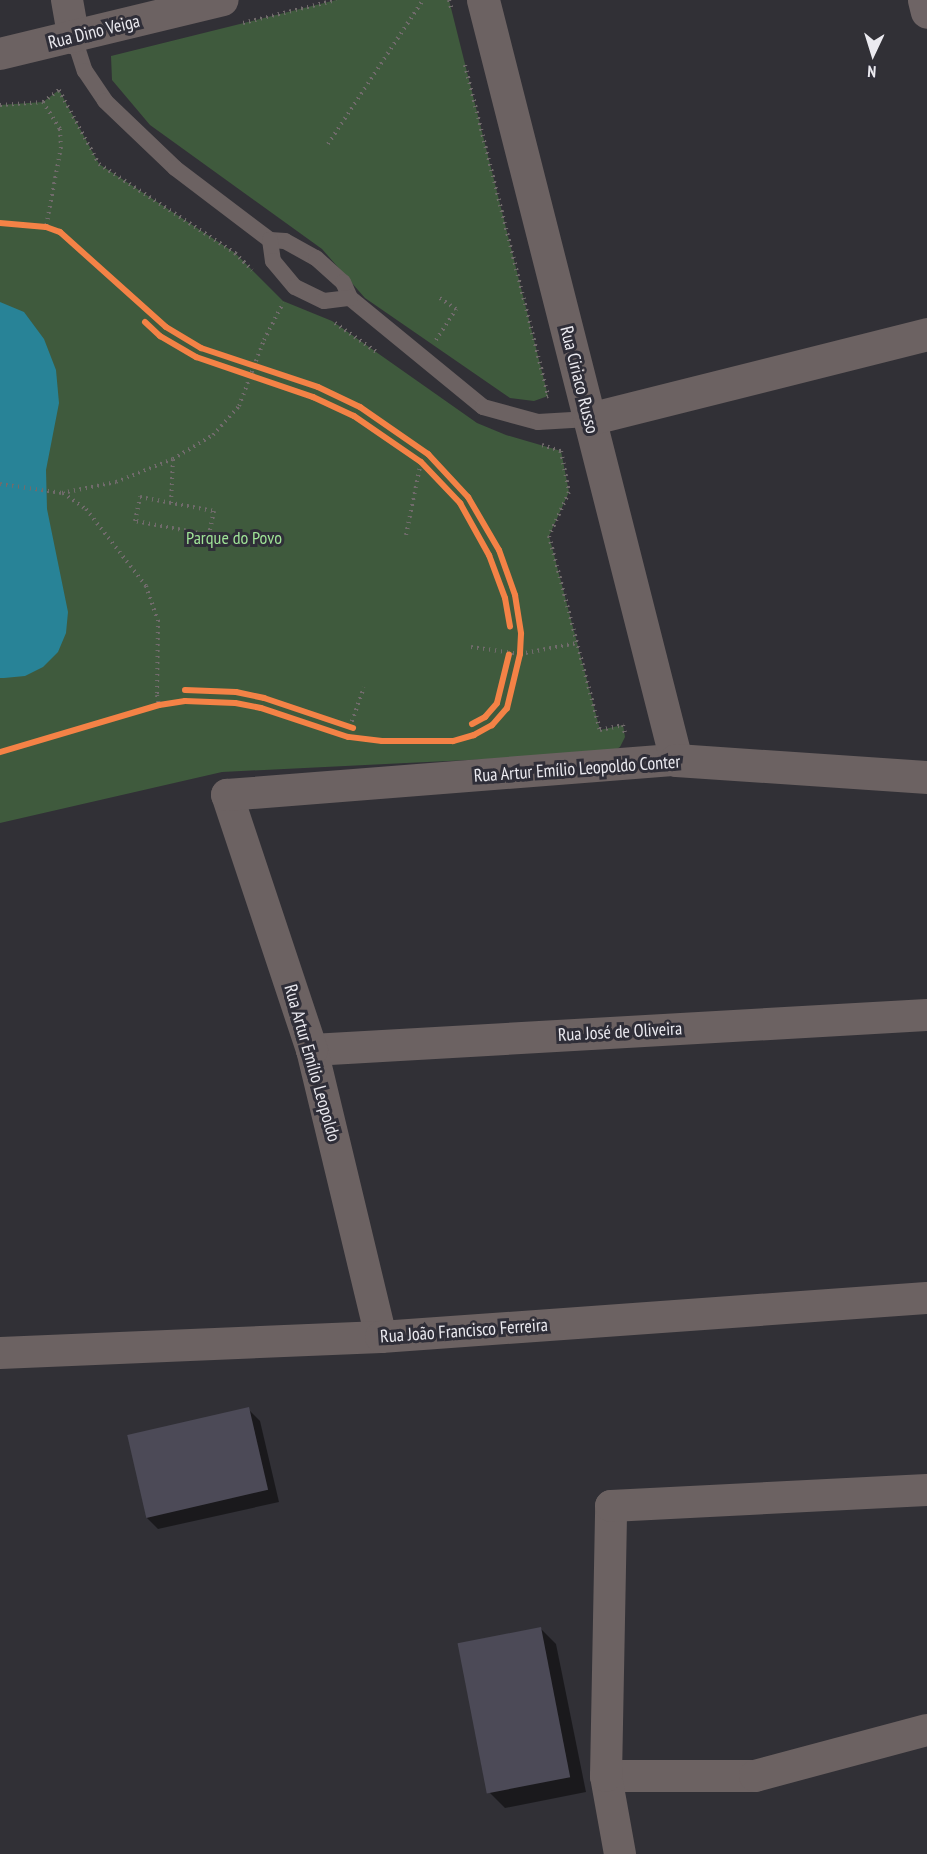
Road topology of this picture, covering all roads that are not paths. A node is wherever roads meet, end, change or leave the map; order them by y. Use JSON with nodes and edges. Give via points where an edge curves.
{"nodes":[{"id":1,"x":67,"y":0,"type":"edge"},
{"id":2,"x":483,"y":0,"type":"edge"},
{"id":3,"x":924,"y":0,"type":"edge"},
{"id":4,"x":927,"y":12,"type":"edge"},
{"id":5,"x":229,"y":13,"type":"edge"},
{"id":6,"x":74,"y":38,"type":"junction"},
{"id":7,"x":0,"y":54,"type":"edge"},
{"id":8,"x":270,"y":240,"type":"junction"},
{"id":9,"x":350,"y":298,"type":"junction"},
{"id":10,"x":927,"y":334,"type":"edge"},
{"id":11,"x":589,"y":419,"type":"junction"},
{"id":12,"x":676,"y":760,"type":"junction"},
{"id":13,"x":927,"y":777,"type":"edge"},
{"id":14,"x":227,"y":795,"type":"joint"},
{"id":15,"x":927,"y":1015,"type":"edge"},
{"id":16,"x":312,"y":1050,"type":"junction"},
{"id":17,"x":927,"y":1298,"type":"edge"},
{"id":18,"x":381,"y":1337,"type":"junction"},
{"id":19,"x":0,"y":1353,"type":"edge"},
{"id":20,"x":927,"y":1490,"type":"edge"},
{"id":21,"x":927,"y":1730,"type":"edge"},
{"id":22,"x":606,"y":1776,"type":"junction"},
{"id":23,"x":620,"y":1854,"type":"edge"}],
"edges":[{"from":1,"to":6,"type":"street"},
{"from":2,"to":11,"type":"street","name":"Rua Ciriaco Russo"},
{"from":3,"to":4,"type":"main road"},
{"from":5,"to":6,"type":"street","name":"Rua Dino Veiga"},
{"from":6,"to":7,"type":"street","name":"Rua Dino Veiga"},
{"from":6,"to":8,"type":"lane","via":[[85,71],[105,101],[175,168]]},
{"from":8,"to":9,"type":"lane","via":[[285,241],[316,258],[343,282]]},
{"from":8,"to":9,"type":"lane","via":[[273,261],[296,287],[324,301]]},
{"from":9,"to":11,"type":"lane","via":[[483,407],[538,423]]},
{"from":10,"to":11,"type":"street"},
{"from":11,"to":12,"type":"street","name":"Rua Ciriaco Russo"},
{"from":12,"to":13,"type":"street","name":"Rua Artur Emílio Leopoldo Conter"},
{"from":12,"to":14,"type":"street","name":"Rua Artur Emílio Leopoldo Conter"},
{"from":14,"to":16,"type":"street","name":"Rua Artur Emílio Leopoldo"},
{"from":15,"to":16,"type":"street","name":"Rua José de Oliveira"},
{"from":16,"to":18,"type":"street","name":"Rua Artur Emílio Leopoldo"},
{"from":17,"to":18,"type":"street","name":"Rua João Francisco Ferreira"},
{"from":18,"to":19,"type":"street","name":"Rua João Francisco Ferreira"},
{"from":20,"to":22,"type":"street","via":[[611,1506]]},
{"from":21,"to":22,"type":"street","via":[[755,1776]]},
{"from":22,"to":23,"type":"street"}]}
